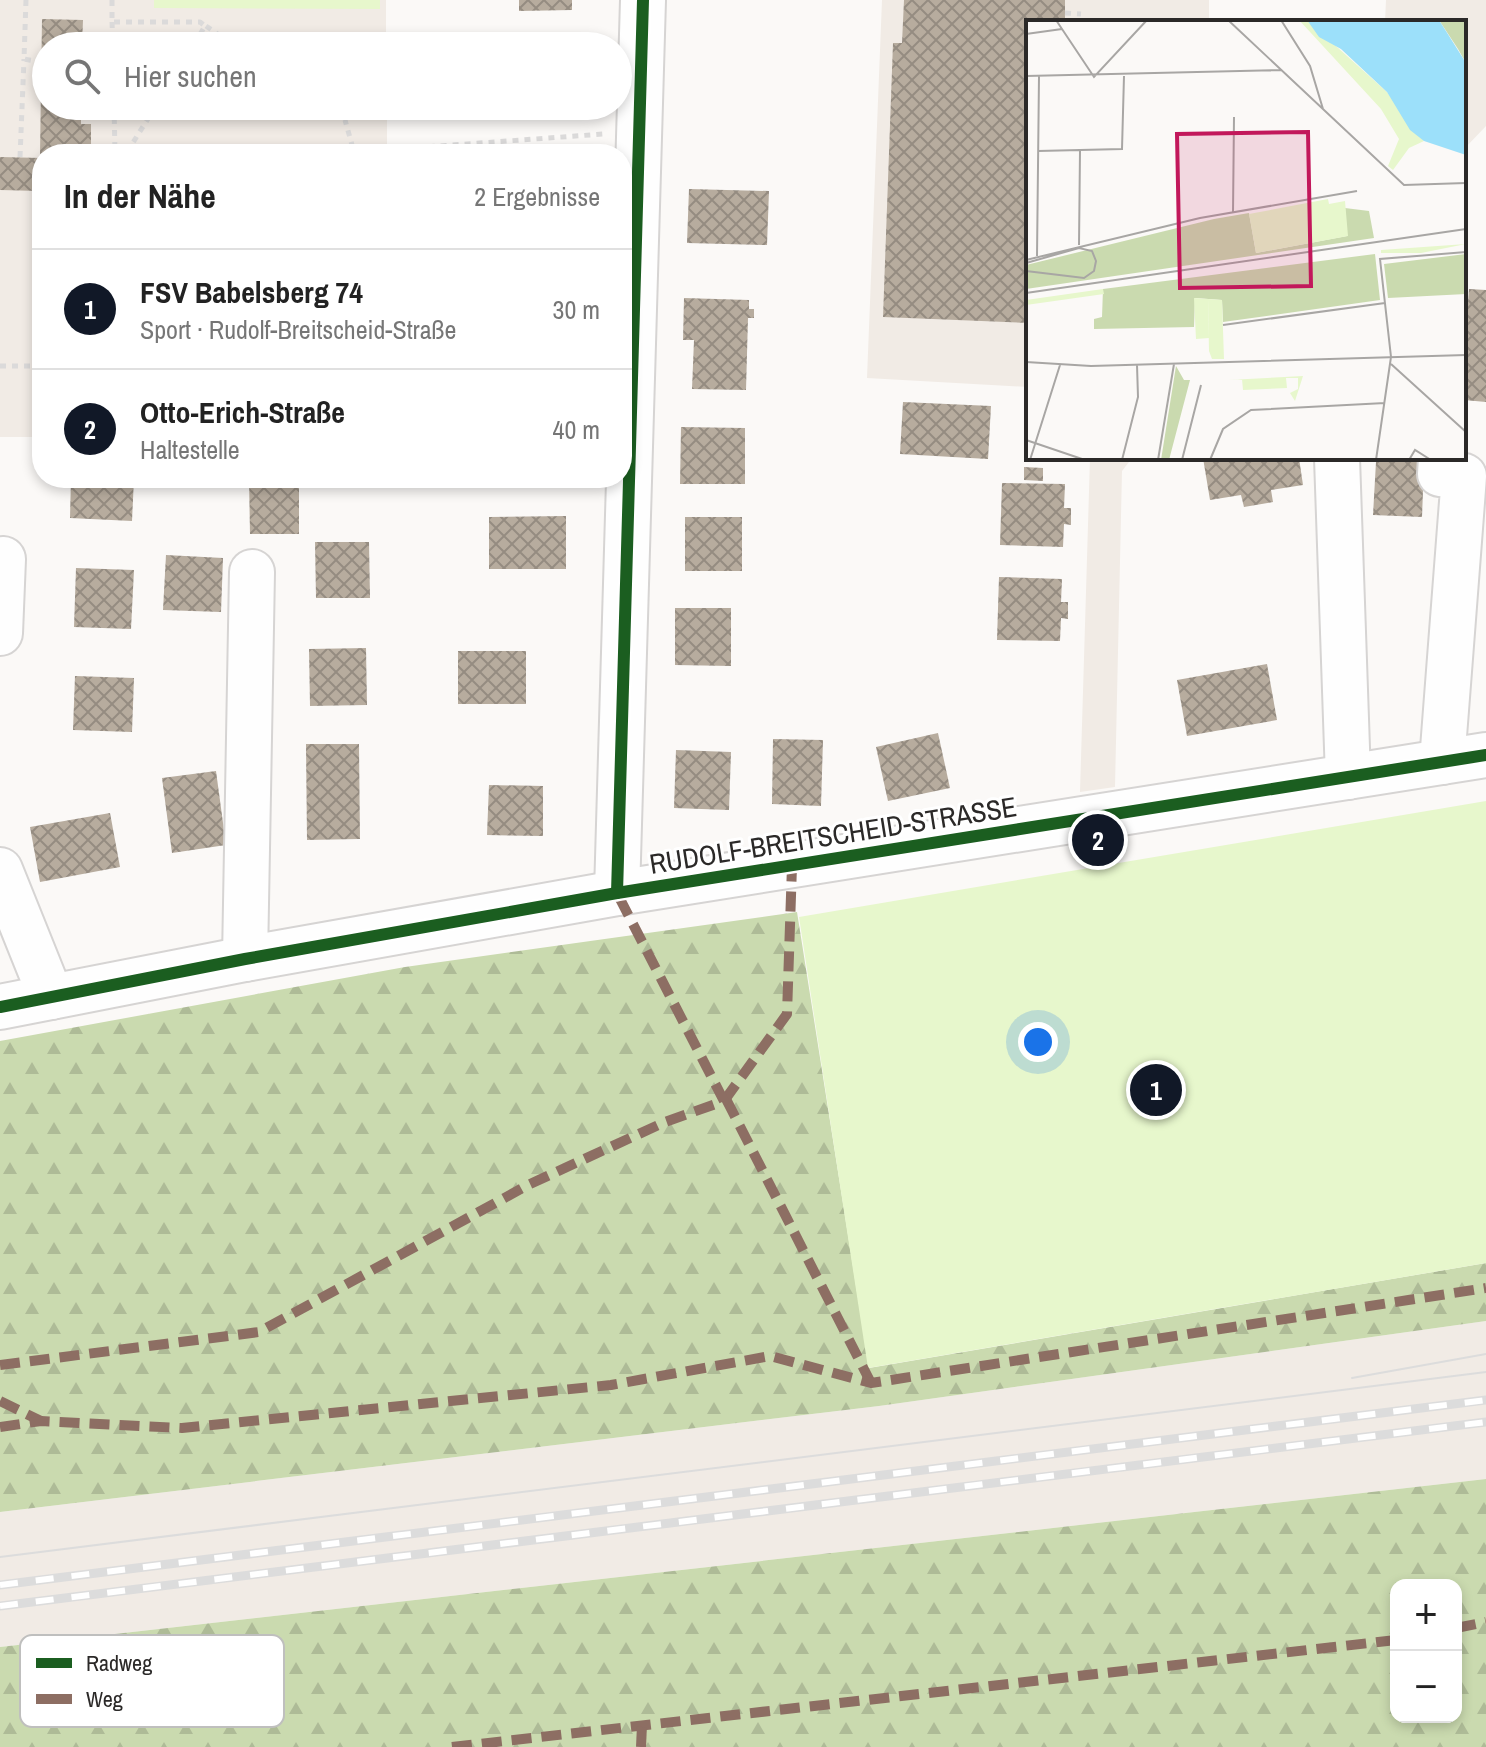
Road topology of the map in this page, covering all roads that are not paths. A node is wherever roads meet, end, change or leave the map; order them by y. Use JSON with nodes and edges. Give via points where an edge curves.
{"nodes":[{"id":1,"x":643,"y":0,"type":"edge"},
{"id":2,"x":632,"y":373,"type":"edge"},
{"id":3,"x":1337,"y":460,"type":"edge"},
{"id":4,"x":1441,"y":460,"type":"edge"},
{"id":5,"x":629,"y":488,"type":"edge"},
{"id":6,"x":3,"y":559,"type":"dead end"},
{"id":7,"x":252,"y":572,"type":"dead end"},
{"id":8,"x":0,"y":633,"type":"edge"},
{"id":9,"x":1443,"y":742,"type":"junction"},
{"id":10,"x":1486,"y":755,"type":"edge"},
{"id":11,"x":1347,"y":758,"type":"junction"},
{"id":12,"x":0,"y":870,"type":"edge"},
{"id":13,"x":617,"y":893,"type":"junction"},
{"id":14,"x":245,"y":959,"type":"junction"},
{"id":15,"x":51,"y":997,"type":"junction"},
{"id":16,"x":0,"y":1007,"type":"edge"}],
"edges":[{"from":1,"to":2,"type":"street"},
{"from":3,"to":11,"type":"street"},
{"from":4,"to":9,"type":"street","via":[[1440,474],[1464,476]]},
{"from":5,"to":13,"type":"street"},
{"from":6,"to":8,"type":"street"},
{"from":7,"to":14,"type":"street"},
{"from":9,"to":10,"type":"street","name":"RUDOLF-BREITSCHEID-STRASSE"},
{"from":9,"to":11,"type":"street","name":"RUDOLF-BREITSCHEID-STRASSE"},
{"from":11,"to":13,"type":"street","name":"RUDOLF-BREITSCHEID-STRASSE"},
{"from":12,"to":15,"type":"street"},
{"from":13,"to":14,"type":"street","name":"RUDOLF-BREITSCHEID-STRASSE"},
{"from":14,"to":15,"type":"street","name":"RUDOLF-BREITSCHEID-STRASSE"},
{"from":15,"to":16,"type":"street","name":"RUDOLF-BREITSCHEID-STRASSE"}]}
